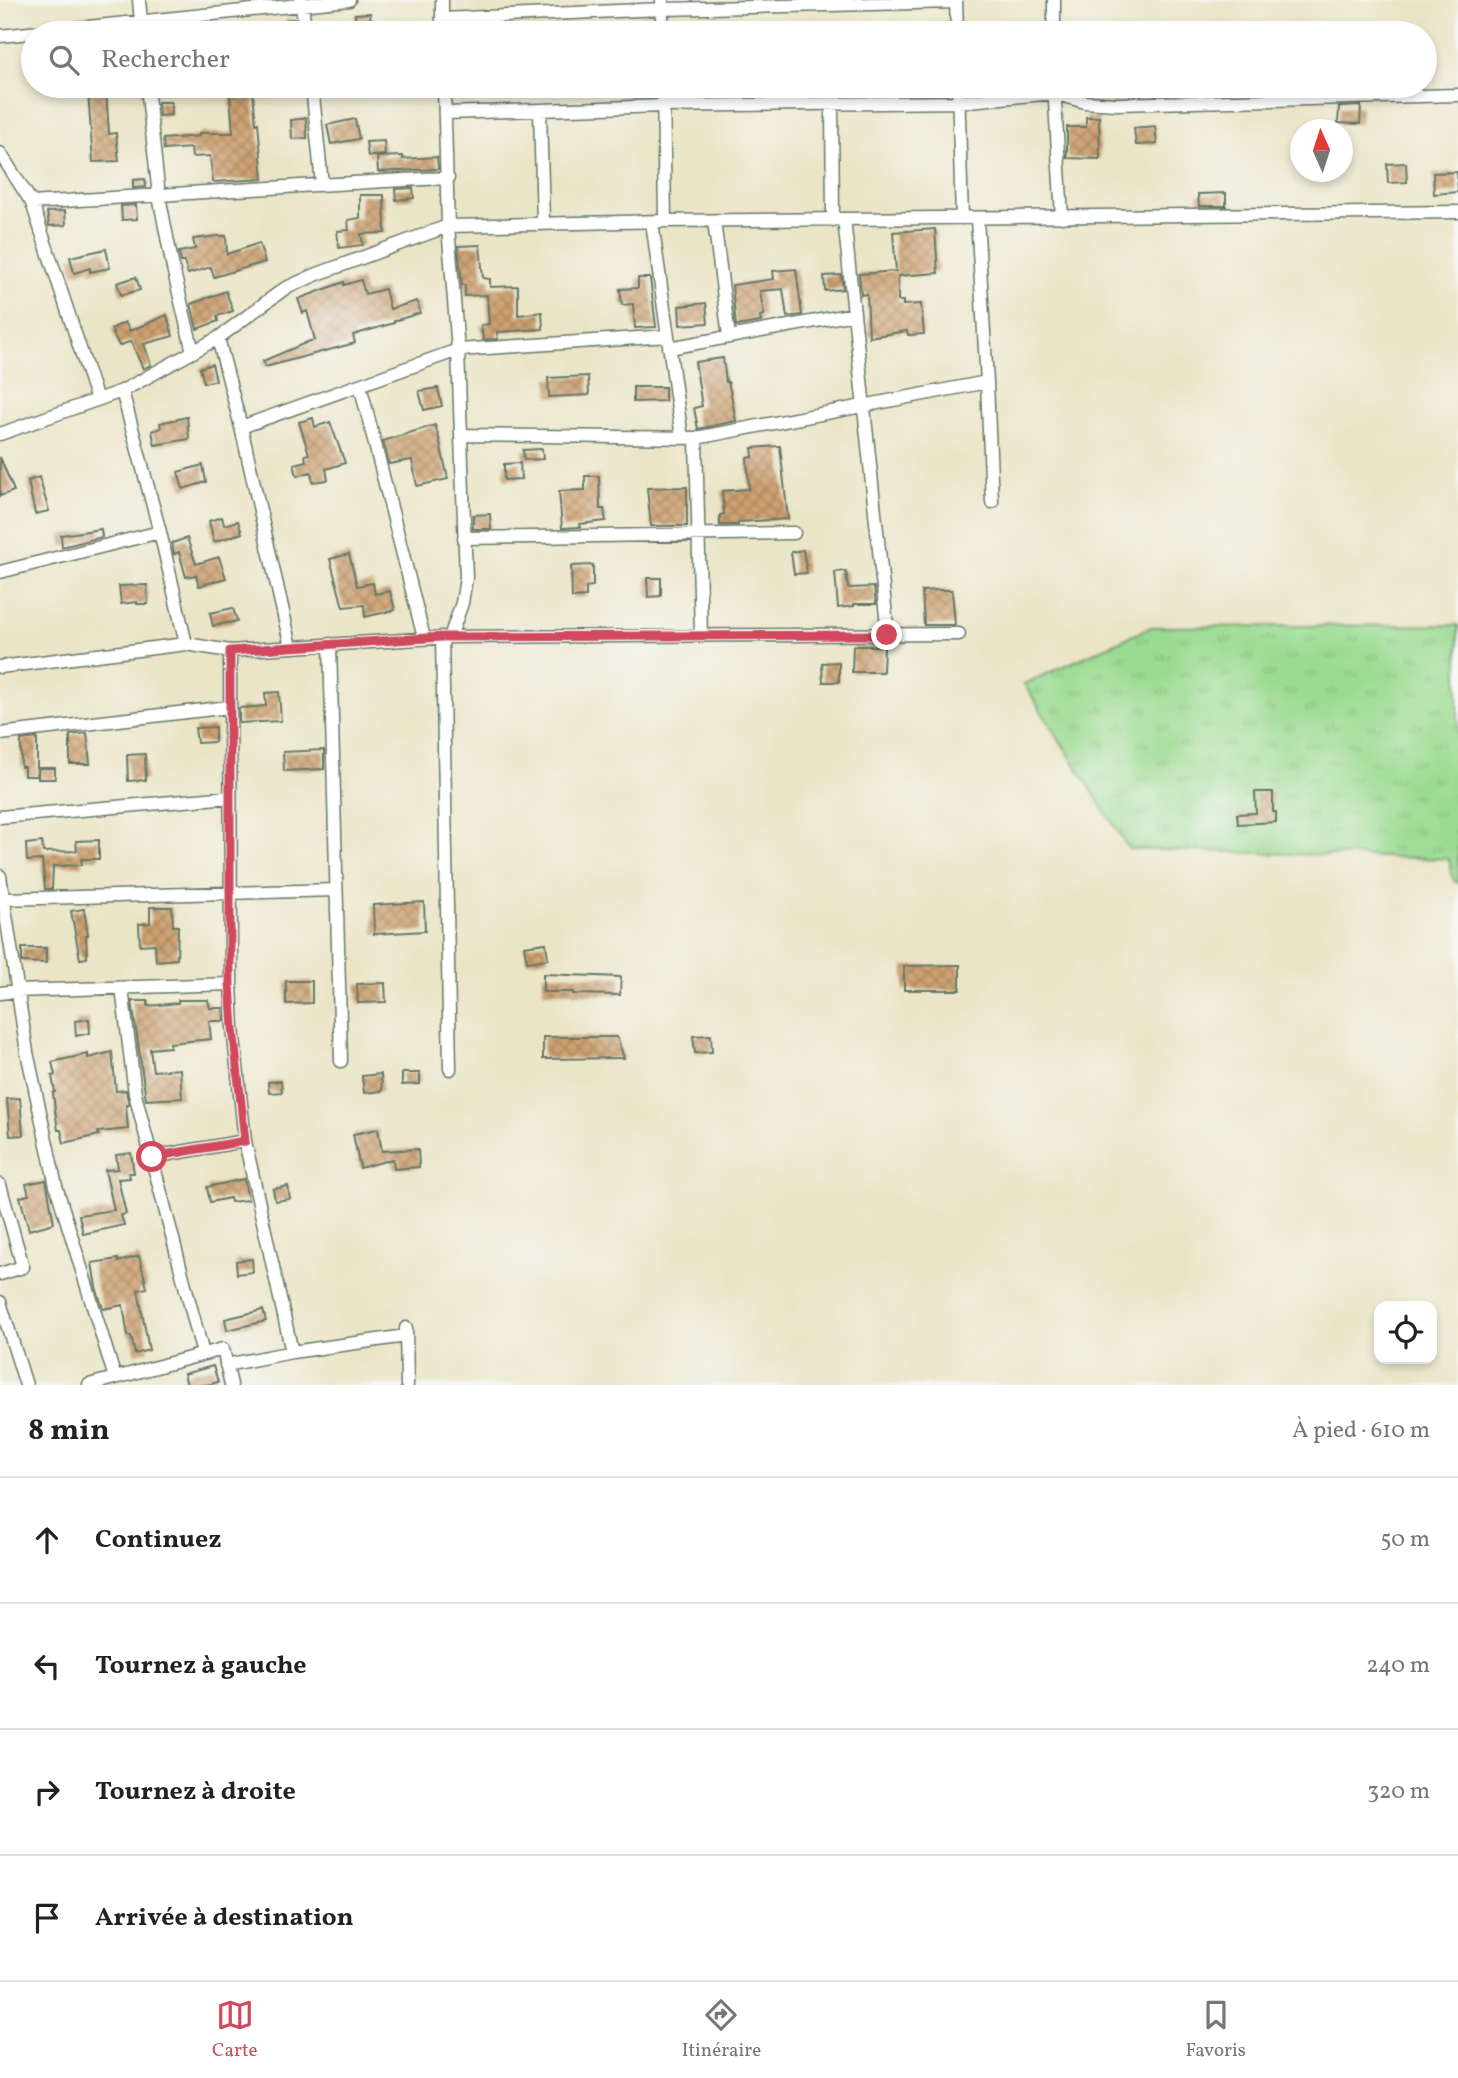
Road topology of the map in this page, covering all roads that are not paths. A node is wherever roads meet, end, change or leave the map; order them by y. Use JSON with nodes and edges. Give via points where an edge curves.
{"nodes":[{"id":1,"x":139,"y":0,"type":"edge"},
{"id":2,"x":349,"y":0,"type":"edge"},
{"id":3,"x":442,"y":0,"type":"edge"},
{"id":4,"x":1054,"y":0,"type":"edge"},
{"id":5,"x":956,"y":1,"type":"edge"},
{"id":6,"x":302,"y":2,"type":"edge"},
{"id":7,"x":662,"y":5,"type":"edge"},
{"id":8,"x":442,"y":19,"type":"joint"},
{"id":9,"x":140,"y":21,"type":"edge"},
{"id":10,"x":184,"y":21,"type":"edge"},
{"id":11,"x":304,"y":21,"type":"edge"},
{"id":12,"x":957,"y":21,"type":"edge"},
{"id":13,"x":1054,"y":21,"type":"edge"},
{"id":14,"x":21,"y":35,"type":"edge"},
{"id":15,"x":0,"y":36,"type":"edge"},
{"id":16,"x":1458,"y":95,"type":"edge"},
{"id":17,"x":1437,"y":96,"type":"edge"},
{"id":18,"x":148,"y":98,"type":"edge"},
{"id":19,"x":313,"y":98,"type":"edge"},
{"id":20,"x":445,"y":98,"type":"edge"},
{"id":21,"x":664,"y":98,"type":"edge"},
{"id":22,"x":958,"y":98,"type":"edge"},
{"id":23,"x":988,"y":98,"type":"edge"},
{"id":24,"x":1055,"y":98,"type":"edge"},
{"id":25,"x":1075,"y":98,"type":"edge"},
{"id":26,"x":1344,"y":98,"type":"edge"},
{"id":27,"x":958,"y":102,"type":"junction"},
{"id":28,"x":832,"y":105,"type":"junction"},
{"id":29,"x":664,"y":106,"type":"junction"},
{"id":30,"x":540,"y":110,"type":"junction"},
{"id":31,"x":446,"y":113,"type":"junction"},
{"id":32,"x":0,"y":153,"type":"edge"},
{"id":33,"x":448,"y":178,"type":"junction"},
{"id":34,"x":323,"y":184,"type":"junction"},
{"id":35,"x":159,"y":196,"type":"junction"},
{"id":36,"x":32,"y":203,"type":"junction"},
{"id":37,"x":1458,"y":212,"type":"edge"},
{"id":38,"x":1062,"y":217,"type":"junction"},
{"id":39,"x":962,"y":218,"type":"junction"},
{"id":40,"x":977,"y":218,"type":"junction"},
{"id":41,"x":839,"y":220,"type":"junction"},
{"id":42,"x":658,"y":221,"type":"junction"},
{"id":43,"x":714,"y":221,"type":"junction"},
{"id":44,"x":543,"y":223,"type":"junction"},
{"id":45,"x":449,"y":226,"type":"junction"},
{"id":46,"x":854,"y":314,"type":"junction"},
{"id":47,"x":729,"y":337,"type":"junction"},
{"id":48,"x":218,"y":338,"type":"junction"},
{"id":49,"x":668,"y":342,"type":"junction"},
{"id":50,"x":458,"y":350,"type":"junction"},
{"id":51,"x":193,"y":352,"type":"junction"},
{"id":52,"x":987,"y":382,"type":"junction"},
{"id":53,"x":360,"y":385,"type":"junction"},
{"id":54,"x":122,"y":391,"type":"junction"},
{"id":55,"x":97,"y":400,"type":"junction"},
{"id":56,"x":863,"y":406,"type":"junction"},
{"id":57,"x":241,"y":427,"type":"junction"},
{"id":58,"x":0,"y":434,"type":"edge"},
{"id":59,"x":461,"y":435,"type":"junction"},
{"id":60,"x":682,"y":438,"type":"junction"},
{"id":61,"x":696,"y":438,"type":"junction"},
{"id":62,"x":992,"y":502,"type":"dead end"},
{"id":63,"x":160,"y":532,"type":"junction"},
{"id":64,"x":794,"y":533,"type":"dead end"},
{"id":65,"x":698,"y":534,"type":"junction"},
{"id":66,"x":464,"y":538,"type":"junction"},
{"id":67,"x":0,"y":572,"type":"edge"},
{"id":68,"x":959,"y":634,"type":"dead end"},
{"id":69,"x":887,"y":635,"type":"junction"},
{"id":70,"x":701,"y":636,"type":"junction"},
{"id":71,"x":446,"y":637,"type":"junction"},
{"id":72,"x":424,"y":638,"type":"junction"},
{"id":73,"x":186,"y":644,"type":"junction"},
{"id":74,"x":330,"y":644,"type":"junction"},
{"id":75,"x":291,"y":647,"type":"junction"},
{"id":76,"x":230,"y":651,"type":"junction"},
{"id":77,"x":0,"y":667,"type":"edge"},
{"id":78,"x":229,"y":707,"type":"junction"},
{"id":79,"x":0,"y":734,"type":"edge"},
{"id":80,"x":230,"y":797,"type":"junction"},
{"id":81,"x":0,"y":817,"type":"edge"},
{"id":82,"x":0,"y":876,"type":"edge"},
{"id":83,"x":336,"y":890,"type":"junction"},
{"id":84,"x":230,"y":893,"type":"junction"},
{"id":85,"x":4,"y":899,"type":"junction"},
{"id":86,"x":3,"y":920,"type":"edge"},
{"id":87,"x":230,"y":984,"type":"junction"},
{"id":88,"x":122,"y":988,"type":"junction"},
{"id":89,"x":16,"y":991,"type":"junction"},
{"id":90,"x":0,"y":993,"type":"edge"},
{"id":91,"x":341,"y":1061,"type":"dead end"},
{"id":92,"x":450,"y":1069,"type":"dead end"},
{"id":93,"x":245,"y":1141,"type":"junction"},
{"id":94,"x":152,"y":1157,"type":"junction"},
{"id":95,"x":0,"y":1185,"type":"edge"},
{"id":96,"x":0,"y":1274,"type":"edge"},
{"id":97,"x":0,"y":1302,"type":"edge"},
{"id":98,"x":292,"y":1352,"type":"junction"},
{"id":99,"x":203,"y":1354,"type":"junction"},
{"id":100,"x":226,"y":1365,"type":"junction"},
{"id":101,"x":115,"y":1378,"type":"junction"},
{"id":102,"x":134,"y":1379,"type":"edge"},
{"id":103,"x":26,"y":1385,"type":"edge"},
{"id":104,"x":89,"y":1385,"type":"edge"},
{"id":105,"x":231,"y":1385,"type":"edge"},
{"id":106,"x":407,"y":1385,"type":"edge"}],
"edges":[{"from":1,"to":9,"type":"street"},
{"from":2,"to":6,"type":"street"},
{"from":3,"to":8,"type":"street"},
{"from":4,"to":13,"type":"street"},
{"from":5,"to":7,"type":"street"},
{"from":5,"to":12,"type":"street"},
{"from":6,"to":10,"type":"street"},
{"from":6,"to":11,"type":"street"},
{"from":7,"to":8,"type":"street"},
{"from":14,"to":15,"type":"street"},
{"from":16,"to":17,"type":"street"},
{"from":18,"to":35,"type":"street"},
{"from":19,"to":34,"type":"street"},
{"from":20,"to":31,"type":"street"},
{"from":21,"to":29,"type":"street"},
{"from":22,"to":27,"type":"street"},
{"from":23,"to":27,"type":"street"},
{"from":24,"to":38,"type":"street"},
{"from":25,"to":26,"type":"street","via":[[1116,104]]},
{"from":27,"to":28,"type":"street"},
{"from":27,"to":39,"type":"street"},
{"from":28,"to":29,"type":"street"},
{"from":28,"to":41,"type":"street"},
{"from":29,"to":30,"type":"street"},
{"from":29,"to":42,"type":"street"},
{"from":30,"to":31,"type":"street"},
{"from":30,"to":44,"type":"street"},
{"from":31,"to":33,"type":"street"},
{"from":32,"to":36,"type":"street"},
{"from":33,"to":34,"type":"street"},
{"from":33,"to":45,"type":"street"},
{"from":34,"to":35,"type":"street"},
{"from":35,"to":36,"type":"street"},
{"from":35,"to":51,"type":"street"},
{"from":36,"to":55,"type":"street"},
{"from":37,"to":38,"type":"street"},
{"from":38,"to":40,"type":"street"},
{"from":39,"to":40,"type":"street"},
{"from":39,"to":41,"type":"street"},
{"from":40,"to":52,"type":"street"},
{"from":41,"to":43,"type":"street"},
{"from":41,"to":46,"type":"street"},
{"from":42,"to":43,"type":"street"},
{"from":42,"to":44,"type":"street"},
{"from":42,"to":49,"type":"street"},
{"from":43,"to":47,"type":"street"},
{"from":44,"to":45,"type":"street"},
{"from":45,"to":48,"type":"street","via":[[284,289]]},
{"from":45,"to":50,"type":"street"},
{"from":46,"to":47,"type":"street"},
{"from":46,"to":56,"type":"street"},
{"from":47,"to":49,"type":"street"},
{"from":48,"to":51,"type":"street"},
{"from":48,"to":57,"type":"street"},
{"from":49,"to":50,"type":"street"},
{"from":49,"to":60,"type":"street"},
{"from":50,"to":53,"type":"street"},
{"from":50,"to":59,"type":"street"},
{"from":51,"to":54,"type":"street"},
{"from":52,"to":56,"type":"street"},
{"from":52,"to":62,"type":"street"},
{"from":53,"to":57,"type":"street"},
{"from":53,"to":72,"type":"street"},
{"from":54,"to":55,"type":"street"},
{"from":54,"to":63,"type":"street"},
{"from":55,"to":58,"type":"street"},
{"from":56,"to":61,"type":"street"},
{"from":56,"to":69,"type":"street"},
{"from":57,"to":75,"type":"street"},
{"from":59,"to":60,"type":"street"},
{"from":59,"to":66,"type":"street"},
{"from":60,"to":61,"type":"street"},
{"from":61,"to":65,"type":"street"},
{"from":63,"to":67,"type":"street"},
{"from":63,"to":73,"type":"street"},
{"from":64,"to":65,"type":"street"},
{"from":65,"to":66,"type":"street"},
{"from":65,"to":70,"type":"street"},
{"from":66,"to":71,"type":"street","via":[[465,593]]},
{"from":68,"to":69,"type":"street"},
{"from":69,"to":70,"type":"street"},
{"from":70,"to":71,"type":"street"},
{"from":71,"to":72,"type":"street"},
{"from":71,"to":92,"type":"street"},
{"from":72,"to":74,"type":"street"},
{"from":73,"to":76,"type":"street"},
{"from":73,"to":77,"type":"street"},
{"from":74,"to":75,"type":"street"},
{"from":74,"to":83,"type":"street"},
{"from":75,"to":76,"type":"street"},
{"from":76,"to":78,"type":"street"},
{"from":78,"to":79,"type":"street"},
{"from":78,"to":80,"type":"street"},
{"from":80,"to":81,"type":"street"},
{"from":80,"to":84,"type":"street"},
{"from":82,"to":85,"type":"street"},
{"from":83,"to":84,"type":"street"},
{"from":83,"to":91,"type":"street"},
{"from":84,"to":85,"type":"street"},
{"from":84,"to":87,"type":"street"},
{"from":85,"to":86,"type":"street"},
{"from":86,"to":89,"type":"street"},
{"from":87,"to":88,"type":"street"},
{"from":87,"to":93,"type":"street"},
{"from":88,"to":89,"type":"street"},
{"from":88,"to":94,"type":"street","via":[[135,1094]]},
{"from":89,"to":90,"type":"street"},
{"from":89,"to":101,"type":"street","via":[[56,1186]]},
{"from":93,"to":94,"type":"street"},
{"from":93,"to":98,"type":"street"},
{"from":94,"to":99,"type":"street"},
{"from":95,"to":96,"type":"street","via":[[23,1267]]},
{"from":97,"to":103,"type":"street"},
{"from":98,"to":100,"type":"street"},
{"from":98,"to":106,"type":"street","via":[[406,1332]]},
{"from":99,"to":100,"type":"street","via":[[223,1349]]},
{"from":99,"to":102,"type":"street"},
{"from":100,"to":105,"type":"street"},
{"from":101,"to":102,"type":"street"},
{"from":101,"to":104,"type":"street"}]}
